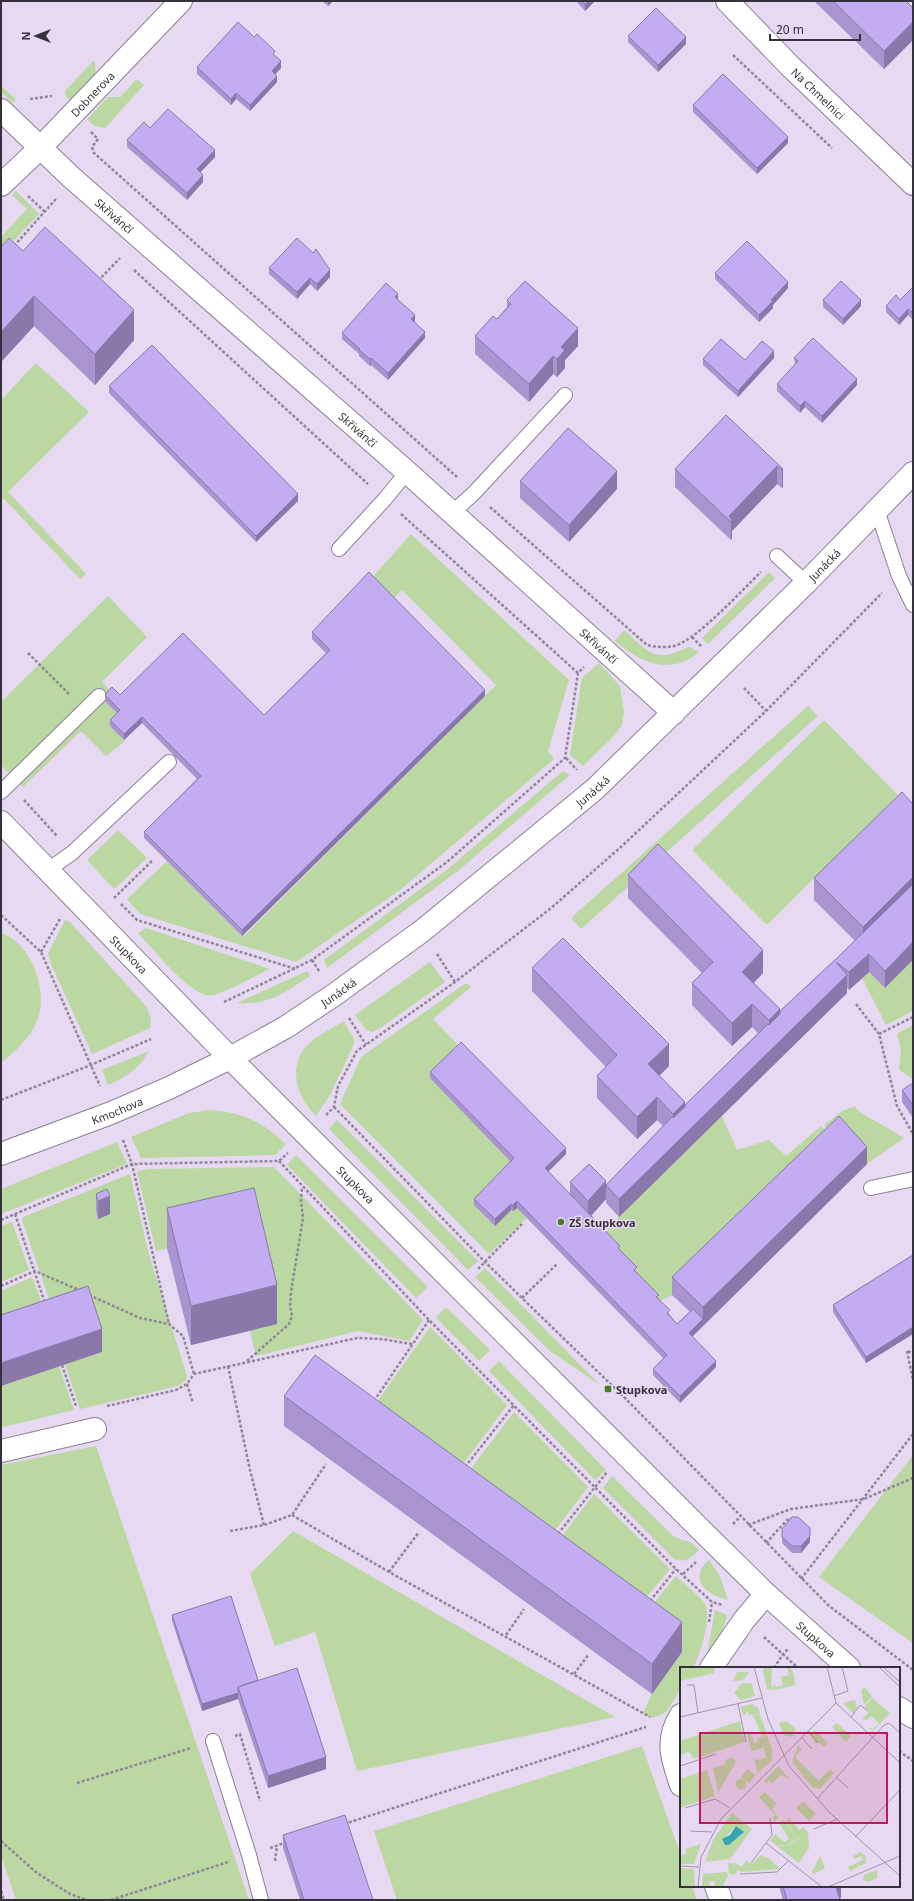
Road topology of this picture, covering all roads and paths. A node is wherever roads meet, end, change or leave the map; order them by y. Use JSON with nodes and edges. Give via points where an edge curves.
{"nodes":[{"id":1,"x":181,"y":1,"type":"edge"},
{"id":2,"x":727,"y":1,"type":"edge"},
{"id":3,"x":733,"y":55,"type":"dead end"},
{"id":4,"x":56,"y":95,"type":"dead end"},
{"id":5,"x":27,"y":100,"type":"dead end"},
{"id":6,"x":1,"y":110,"type":"edge"},
{"id":7,"x":98,"y":139,"type":"dead end"},
{"id":8,"x":40,"y":148,"type":"junction"},
{"id":9,"x":832,"y":148,"type":"dead end"},
{"id":10,"x":913,"y":184,"type":"edge"},
{"id":11,"x":1,"y":185,"type":"edge"},
{"id":12,"x":23,"y":192,"type":"dead end"},
{"id":13,"x":56,"y":201,"type":"dead end"},
{"id":14,"x":45,"y":212,"type":"junction"},
{"id":15,"x":11,"y":249,"type":"edge"},
{"id":16,"x":114,"y":253,"type":"dead end"},
{"id":17,"x":120,"y":258,"type":"junction"},
{"id":18,"x":126,"y":263,"type":"dead end"},
{"id":19,"x":132,"y":269,"type":"dead end"},
{"id":20,"x":95,"y":284,"type":"edge"},
{"id":21,"x":565,"y":395,"type":"dead end"},
{"id":22,"x":407,"y":472,"type":"junction"},
{"id":23,"x":913,"y":473,"type":"edge"},
{"id":24,"x":474,"y":493,"type":"junction"},
{"id":25,"x":385,"y":499,"type":"junction"},
{"id":26,"x":877,"y":510,"type":"junction"},
{"id":27,"x":452,"y":513,"type":"junction"},
{"id":28,"x":339,"y":549,"type":"dead end"},
{"id":29,"x":777,"y":556,"type":"joint"},
{"id":30,"x":899,"y":576,"type":"junction"},
{"id":31,"x":806,"y":583,"type":"junction"},
{"id":32,"x":913,"y":605,"type":"edge"},
{"id":33,"x":692,"y":637,"type":"junction"},
{"id":34,"x":703,"y":649,"type":"dead end"},
{"id":35,"x":28,"y":653,"type":"dead end"},
{"id":36,"x":744,"y":688,"type":"dead end"},
{"id":37,"x":99,"y":696,"type":"dead end"},
{"id":38,"x":85,"y":709,"type":"junction"},
{"id":39,"x":766,"y":711,"type":"junction"},
{"id":40,"x":674,"y":713,"type":"junction"},
{"id":41,"x":169,"y":762,"type":"dead end"},
{"id":42,"x":5,"y":788,"type":"edge"},
{"id":43,"x":1,"y":822,"type":"edge"},
{"id":44,"x":72,"y":853,"type":"junction"},
{"id":45,"x":153,"y":860,"type":"dead end"},
{"id":46,"x":48,"y":870,"type":"junction"},
{"id":47,"x":73,"y":896,"type":"junction"},
{"id":48,"x":114,"y":898,"type":"dead end"},
{"id":49,"x":120,"y":904,"type":"dead end"},
{"id":50,"x":1,"y":915,"type":"edge"},
{"id":51,"x":422,"y":931,"type":"junction"},
{"id":52,"x":41,"y":952,"type":"junction"},
{"id":53,"x":312,"y":960,"type":"junction"},
{"id":54,"x":297,"y":969,"type":"junction"},
{"id":55,"x":319,"y":971,"type":"dead end"},
{"id":56,"x":455,"y":982,"type":"junction"},
{"id":57,"x":224,"y":1002,"type":"dead end"},
{"id":58,"x":856,"y":1004,"type":"dead end"},
{"id":59,"x":913,"y":1017,"type":"edge"},
{"id":60,"x":349,"y":1018,"type":"dead end"},
{"id":61,"x":879,"y":1034,"type":"junction"},
{"id":62,"x":151,"y":1039,"type":"dead end"},
{"id":63,"x":366,"y":1045,"type":"junction"},
{"id":64,"x":230,"y":1058,"type":"junction"},
{"id":65,"x":91,"y":1065,"type":"junction"},
{"id":66,"x":100,"y":1086,"type":"dead end"},
{"id":67,"x":1,"y":1100,"type":"edge"},
{"id":68,"x":334,"y":1107,"type":"junction"},
{"id":69,"x":322,"y":1120,"type":"dead end"},
{"id":70,"x":913,"y":1134,"type":"edge"},
{"id":71,"x":123,"y":1140,"type":"dead end"},
{"id":72,"x":290,"y":1151,"type":"dead end"},
{"id":73,"x":1,"y":1154,"type":"edge"},
{"id":74,"x":279,"y":1161,"type":"junction"},
{"id":75,"x":132,"y":1164,"type":"junction"},
{"id":76,"x":913,"y":1180,"type":"edge"},
{"id":77,"x":302,"y":1186,"type":"junction"},
{"id":78,"x":871,"y":1188,"type":"dead end"},
{"id":79,"x":15,"y":1214,"type":"junction"},
{"id":80,"x":1,"y":1220,"type":"edge"},
{"id":81,"x":522,"y":1224,"type":"dead end"},
{"id":82,"x":485,"y":1262,"type":"junction"},
{"id":83,"x":557,"y":1264,"type":"dead end"},
{"id":84,"x":35,"y":1271,"type":"junction"},
{"id":85,"x":1,"y":1286,"type":"edge"},
{"id":86,"x":522,"y":1298,"type":"junction"},
{"id":87,"x":47,"y":1307,"type":"edge"},
{"id":88,"x":429,"y":1320,"type":"junction"},
{"id":89,"x":169,"y":1324,"type":"junction"},
{"id":90,"x":412,"y":1344,"type":"junction"},
{"id":91,"x":913,"y":1354,"type":"edge"},
{"id":92,"x":247,"y":1362,"type":"junction"},
{"id":93,"x":62,"y":1365,"type":"edge"},
{"id":94,"x":228,"y":1366,"type":"junction"},
{"id":95,"x":194,"y":1374,"type":"junction"},
{"id":96,"x":913,"y":1380,"type":"edge"},
{"id":97,"x":187,"y":1384,"type":"junction"},
{"id":98,"x":193,"y":1403,"type":"dead end"},
{"id":99,"x":514,"y":1405,"type":"junction"},
{"id":100,"x":370,"y":1406,"type":"edge"},
{"id":101,"x":101,"y":1407,"type":"dead end"},
{"id":102,"x":79,"y":1412,"type":"dead end"},
{"id":103,"x":95,"y":1429,"type":"dead end"},
{"id":104,"x":913,"y":1434,"type":"edge"},
{"id":105,"x":1,"y":1451,"type":"edge"},
{"id":106,"x":326,"y":1464,"type":"dead end"},
{"id":107,"x":462,"y":1472,"type":"edge"},
{"id":108,"x":913,"y":1478,"type":"edge"},
{"id":109,"x":595,"y":1486,"type":"junction"},
{"id":110,"x":864,"y":1499,"type":"junction"},
{"id":111,"x":292,"y":1515,"type":"junction"},
{"id":112,"x":794,"y":1518,"type":"edge"},
{"id":113,"x":264,"y":1525,"type":"junction"},
{"id":114,"x":748,"y":1525,"type":"junction"},
{"id":115,"x":230,"y":1530,"type":"dead end"},
{"id":116,"x":419,"y":1532,"type":"dead end"},
{"id":117,"x":553,"y":1540,"type":"edge"},
{"id":118,"x":766,"y":1544,"type":"junction"},
{"id":119,"x":699,"y":1560,"type":"dead end"},
{"id":120,"x":676,"y":1569,"type":"junction"},
{"id":121,"x":389,"y":1572,"type":"junction"},
{"id":122,"x":683,"y":1574,"type":"junction"},
{"id":123,"x":801,"y":1579,"type":"junction"},
{"id":124,"x":766,"y":1594,"type":"junction"},
{"id":125,"x":649,"y":1602,"type":"edge"},
{"id":126,"x":712,"y":1602,"type":"dead end"},
{"id":127,"x":524,"y":1608,"type":"dead end"},
{"id":128,"x":506,"y":1635,"type":"junction"},
{"id":129,"x":763,"y":1636,"type":"dead end"},
{"id":130,"x":589,"y":1654,"type":"edge"},
{"id":131,"x":782,"y":1654,"type":"junction"},
{"id":132,"x":713,"y":1667,"type":"edge"},
{"id":133,"x":775,"y":1667,"type":"edge"},
{"id":134,"x":797,"y":1667,"type":"edge"},
{"id":135,"x":848,"y":1667,"type":"edge"},
{"id":136,"x":913,"y":1670,"type":"edge"},
{"id":137,"x":574,"y":1674,"type":"junction"},
{"id":138,"x":900,"y":1709,"type":"edge"},
{"id":139,"x":680,"y":1717,"type":"edge"},
{"id":140,"x":913,"y":1717,"type":"edge"},
{"id":141,"x":654,"y":1719,"type":"dead end"},
{"id":142,"x":647,"y":1727,"type":"dead end"},
{"id":143,"x":213,"y":1741,"type":"joint"},
{"id":144,"x":900,"y":1752,"type":"edge"},
{"id":145,"x":913,"y":1761,"type":"edge"},
{"id":146,"x":680,"y":1782,"type":"edge"},
{"id":147,"x":77,"y":1783,"type":"dead end"},
{"id":148,"x":338,"y":1826,"type":"edge"},
{"id":149,"x":1,"y":1841,"type":"edge"},
{"id":150,"x":292,"y":1841,"type":"edge"},
{"id":151,"x":277,"y":1846,"type":"dead end"},
{"id":152,"x":249,"y":1855,"type":"junction"},
{"id":153,"x":716,"y":1887,"type":"edge"},
{"id":154,"x":1,"y":1891,"type":"edge"},
{"id":155,"x":4,"y":1900,"type":"edge"},
{"id":156,"x":87,"y":1900,"type":"edge"},
{"id":157,"x":111,"y":1900,"type":"edge"},
{"id":158,"x":261,"y":1900,"type":"edge"},
{"id":159,"x":721,"y":1900,"type":"edge"}],
"edges":[{"from":1,"to":8,"type":"street","name":"Dobnerova"},
{"from":2,"to":10,"type":"street","name":"Na Chmelnici","via":[[790,66]]},
{"from":3,"to":9,"type":"path"},
{"from":4,"to":5,"type":"path"},
{"from":6,"to":8,"type":"street","name":"Skřivánčí"},
{"from":7,"to":24,"type":"path","via":[[92,147],[94,153]]},
{"from":8,"to":11,"type":"street","name":"Dobnerova"},
{"from":8,"to":22,"type":"street","name":"Skřivánčí"},
{"from":12,"to":14,"type":"path"},
{"from":13,"to":14,"type":"path"},
{"from":14,"to":15,"type":"path"},
{"from":16,"to":17,"type":"path"},
{"from":17,"to":18,"type":"path"},
{"from":17,"to":20,"type":"path"},
{"from":19,"to":25,"type":"path"},
{"from":21,"to":24,"type":"lane"},
{"from":22,"to":25,"type":"lane"},
{"from":22,"to":27,"type":"street","name":"Skřivánčí"},
{"from":23,"to":26,"type":"street","name":"Junácká"},
{"from":24,"to":27,"type":"lane"},
{"from":24,"to":33,"type":"path","via":[[647,645],[674,646]]},
{"from":25,"to":28,"type":"lane"},
{"from":25,"to":53,"type":"path","via":[[578,673],[566,758],[448,862]]},
{"from":26,"to":30,"type":"lane"},
{"from":26,"to":31,"type":"street","name":"Junácká"},
{"from":27,"to":40,"type":"street","name":"Skřivánčí"},
{"from":29,"to":31,"type":"lane"},
{"from":29,"to":33,"type":"path"},
{"from":30,"to":32,"type":"lane"},
{"from":30,"to":39,"type":"path"},
{"from":31,"to":40,"type":"street","name":"Junácká"},
{"from":33,"to":34,"type":"path"},
{"from":35,"to":38,"type":"path"},
{"from":36,"to":39,"type":"path"},
{"from":37,"to":38,"type":"lane"},
{"from":38,"to":42,"type":"lane"},
{"from":39,"to":56,"type":"path","via":[[616,852],[550,909]]},
{"from":40,"to":51,"type":"street","name":"Junácká","via":[[595,789]]},
{"from":41,"to":44,"type":"lane"},
{"from":42,"to":44,"type":"path"},
{"from":43,"to":46,"type":"street","name":"Stupkova"},
{"from":44,"to":46,"type":"lane"},
{"from":45,"to":48,"type":"path"},
{"from":46,"to":47,"type":"street","name":"Stupkova"},
{"from":47,"to":52,"type":"path"},
{"from":47,"to":64,"type":"street","name":"Stupkova"},
{"from":49,"to":54,"type":"path","via":[[137,920]]},
{"from":50,"to":52,"type":"path"},
{"from":51,"to":56,"type":"path"},
{"from":51,"to":64,"type":"street","name":"Junácká","via":[[286,1027]]},
{"from":52,"to":65,"type":"path"},
{"from":53,"to":54,"type":"path"},
{"from":53,"to":55,"type":"path"},
{"from":54,"to":57,"type":"path"},
{"from":56,"to":63,"type":"path"},
{"from":58,"to":61,"type":"path"},
{"from":59,"to":61,"type":"path"},
{"from":60,"to":63,"type":"path"},
{"from":61,"to":70,"type":"path","via":[[896,1106]]},
{"from":62,"to":65,"type":"path"},
{"from":63,"to":68,"type":"path","via":[[357,1051],[338,1086]]},
{"from":64,"to":73,"type":"street","name":"Kmochova","via":[[112,1113]]},
{"from":64,"to":124,"type":"street","name":"Stupkova"},
{"from":65,"to":66,"type":"path"},
{"from":65,"to":67,"type":"path"},
{"from":68,"to":69,"type":"path"},
{"from":68,"to":82,"type":"path"},
{"from":71,"to":75,"type":"path"},
{"from":72,"to":74,"type":"path"},
{"from":74,"to":75,"type":"path"},
{"from":74,"to":77,"type":"path"},
{"from":75,"to":79,"type":"path"},
{"from":75,"to":89,"type":"path"},
{"from":76,"to":78,"type":"lane"},
{"from":77,"to":88,"type":"path"},
{"from":77,"to":92,"type":"path","via":[[303,1218],[291,1292],[292,1316],[289,1324]]},
{"from":79,"to":80,"type":"path"},
{"from":79,"to":84,"type":"path"},
{"from":81,"to":82,"type":"path"},
{"from":82,"to":86,"type":"path"},
{"from":83,"to":86,"type":"path"},
{"from":84,"to":85,"type":"path"},
{"from":84,"to":87,"type":"path"},
{"from":84,"to":89,"type":"path","via":[[140,1318]]},
{"from":86,"to":114,"type":"path","via":[[626,1399]]},
{"from":88,"to":90,"type":"path"},
{"from":88,"to":99,"type":"path"},
{"from":89,"to":95,"type":"path","via":[[183,1336]]},
{"from":90,"to":92,"type":"path","via":[[357,1338]]},
{"from":90,"to":100,"type":"path"},
{"from":91,"to":96,"type":"path","via":[[908,1351]]},
{"from":92,"to":94,"type":"path"},
{"from":93,"to":102,"type":"path"},
{"from":94,"to":95,"type":"path"},
{"from":94,"to":113,"type":"path"},
{"from":95,"to":97,"type":"path"},
{"from":97,"to":98,"type":"path"},
{"from":97,"to":101,"type":"path","via":[[176,1390]]},
{"from":99,"to":107,"type":"path"},
{"from":99,"to":109,"type":"path"},
{"from":103,"to":105,"type":"street"},
{"from":104,"to":110,"type":"path"},
{"from":106,"to":111,"type":"path"},
{"from":108,"to":110,"type":"path"},
{"from":109,"to":117,"type":"path"},
{"from":109,"to":120,"type":"path"},
{"from":110,"to":114,"type":"path","via":[[792,1508]]},
{"from":110,"to":123,"type":"path"},
{"from":111,"to":113,"type":"path"},
{"from":111,"to":121,"type":"path"},
{"from":112,"to":118,"type":"path","via":[[787,1520]]},
{"from":113,"to":115,"type":"path"},
{"from":114,"to":118,"type":"path"},
{"from":116,"to":121,"type":"path"},
{"from":118,"to":123,"type":"path"},
{"from":119,"to":122,"type":"path"},
{"from":120,"to":122,"type":"path"},
{"from":120,"to":125,"type":"path"},
{"from":121,"to":128,"type":"path"},
{"from":122,"to":126,"type":"path"},
{"from":123,"to":136,"type":"path","via":[[828,1605]]},
{"from":124,"to":132,"type":"street","via":[[744,1620]]},
{"from":124,"to":135,"type":"street","name":"Stupkova"},
{"from":127,"to":128,"type":"path"},
{"from":128,"to":137,"type":"path"},
{"from":129,"to":131,"type":"path"},
{"from":130,"to":137,"type":"path"},
{"from":131,"to":133,"type":"path"},
{"from":131,"to":134,"type":"path"},
{"from":137,"to":141,"type":"path"},
{"from":138,"to":140,"type":"street"},
{"from":139,"to":146,"type":"street","via":[[674,1726],[671,1747],[672,1759]]},
{"from":142,"to":148,"type":"path"},
{"from":143,"to":147,"type":"path"},
{"from":143,"to":152,"type":"lane"},
{"from":144,"to":145,"type":"path"},
{"from":149,"to":156,"type":"path","via":[[37,1873],[70,1894]]},
{"from":150,"to":151,"type":"path"},
{"from":152,"to":157,"type":"path"},
{"from":152,"to":158,"type":"lane"},
{"from":153,"to":159,"type":"street"},
{"from":154,"to":155,"type":"path"}]}
